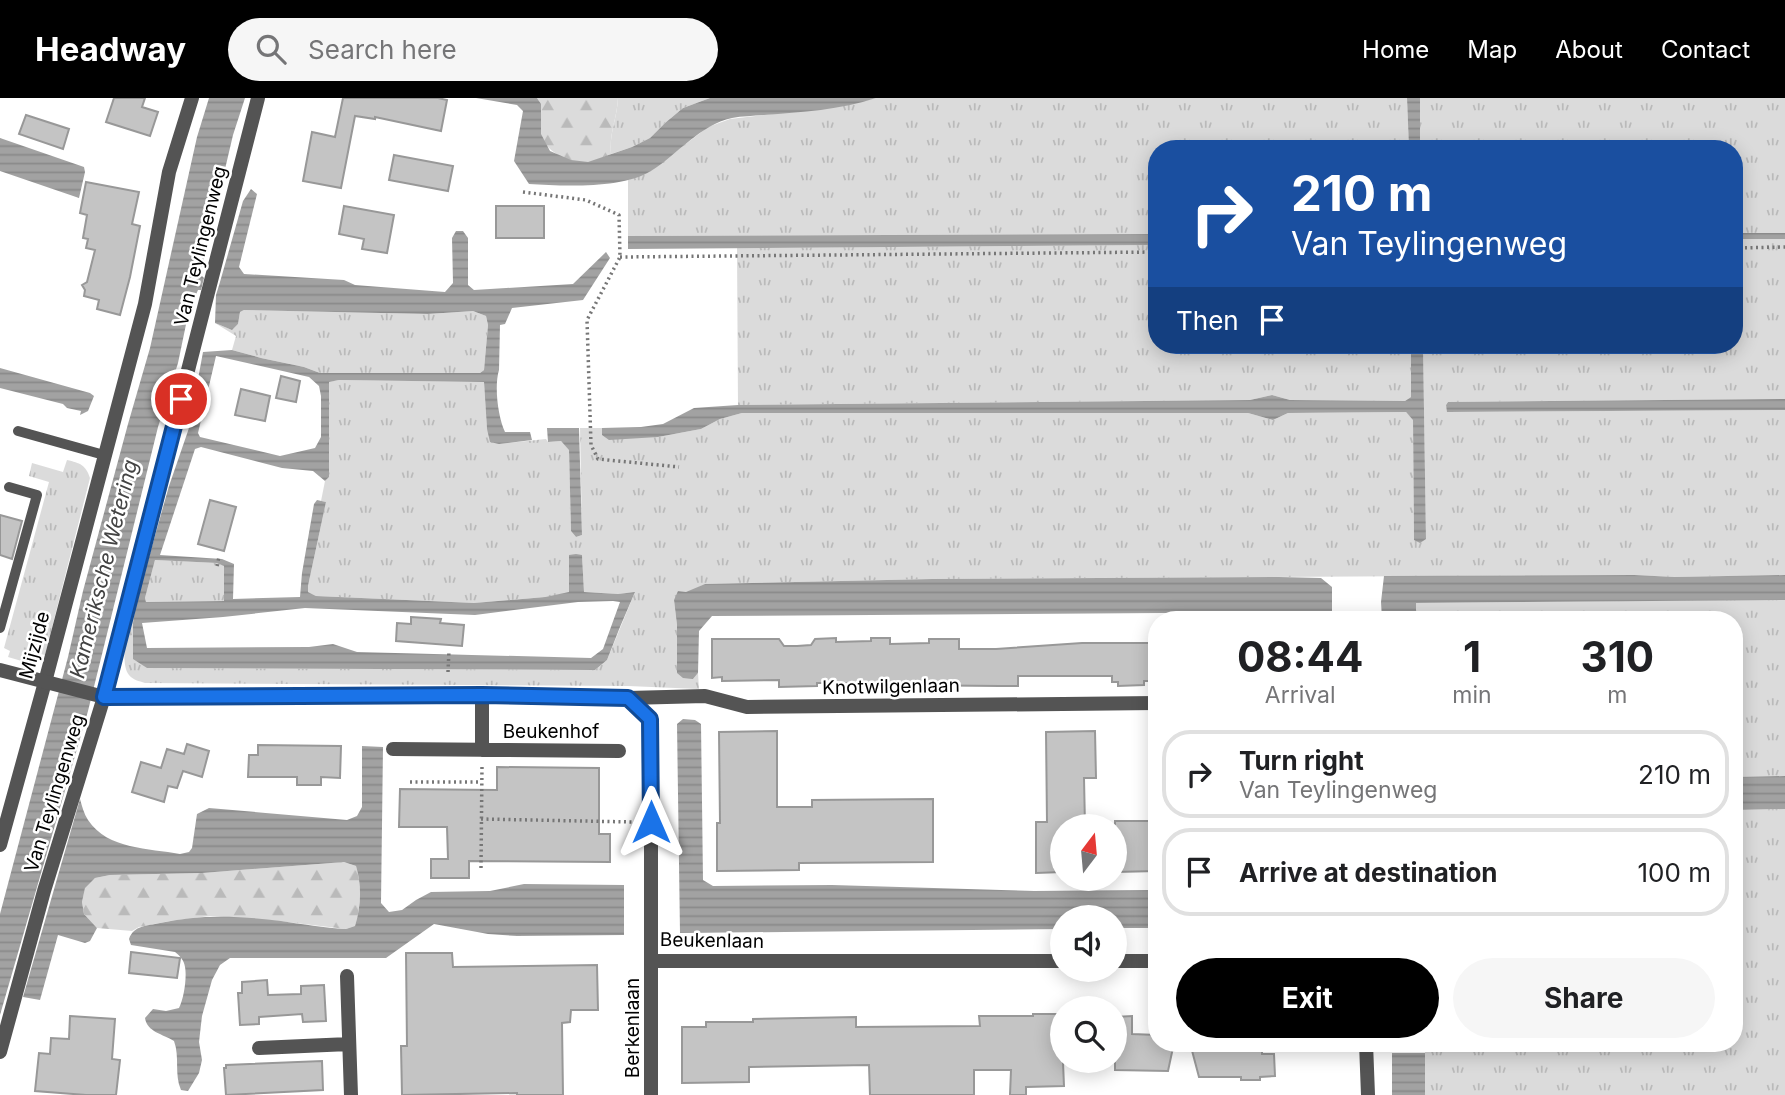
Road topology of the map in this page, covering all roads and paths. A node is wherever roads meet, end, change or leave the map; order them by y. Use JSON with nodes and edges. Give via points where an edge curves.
{"nodes":[{"id":1,"x":192,"y":98,"type":"edge"},
{"id":2,"x":258,"y":98,"type":"edge"},
{"id":3,"x":523,"y":192,"type":"dead end"},
{"id":4,"x":1785,"y":247,"type":"edge"},
{"id":5,"x":1743,"y":248,"type":"edge"},
{"id":6,"x":1148,"y":252,"type":"edge"},
{"id":7,"x":620,"y":257,"type":"junction"},
{"id":8,"x":18,"y":431,"type":"dead end"},
{"id":9,"x":104,"y":455,"type":"junction"},
{"id":10,"x":679,"y":467,"type":"dead end"},
{"id":11,"x":9,"y":487,"type":"dead end"},
{"id":12,"x":219,"y":557,"type":"dead end"},
{"id":13,"x":217,"y":566,"type":"dead end"},
{"id":14,"x":0,"y":628,"type":"edge"},
{"id":15,"x":449,"y":650,"type":"dead end"},
{"id":16,"x":0,"y":670,"type":"edge"},
{"id":17,"x":448,"y":672,"type":"dead end"},
{"id":18,"x":48,"y":682,"type":"junction"},
{"id":19,"x":482,"y":695,"type":"junction"},
{"id":20,"x":99,"y":696,"type":"junction"},
{"id":21,"x":628,"y":698,"type":"junction"},
{"id":22,"x":1148,"y":703,"type":"edge"},
{"id":23,"x":393,"y":749,"type":"dead end"},
{"id":24,"x":482,"y":750,"type":"junction"},
{"id":25,"x":619,"y":751,"type":"dead end"},
{"id":26,"x":410,"y":782,"type":"dead end"},
{"id":27,"x":481,"y":782,"type":"junction"},
{"id":28,"x":481,"y":819,"type":"junction"},
{"id":29,"x":651,"y":822,"type":"junction"},
{"id":30,"x":0,"y":845,"type":"edge"},
{"id":31,"x":481,"y":868,"type":"dead end"},
{"id":32,"x":651,"y":961,"type":"junction"},
{"id":33,"x":1050,"y":961,"type":"edge"},
{"id":34,"x":1127,"y":961,"type":"edge"},
{"id":35,"x":1148,"y":961,"type":"edge"},
{"id":36,"x":348,"y":976,"type":"dead end"},
{"id":37,"x":349,"y":1044,"type":"junction"},
{"id":38,"x":258,"y":1048,"type":"dead end"},
{"id":39,"x":0,"y":1052,"type":"edge"},
{"id":40,"x":1366,"y":1052,"type":"edge"},
{"id":41,"x":351,"y":1095,"type":"edge"},
{"id":42,"x":651,"y":1095,"type":"edge"},
{"id":43,"x":1368,"y":1095,"type":"edge"}],
"edges":[{"from":1,"to":9,"type":"street","name":"Mijzijde","via":[[169,172],[145,304]]},
{"from":2,"to":20,"type":"street","name":"Van Teylingenweg"},
{"from":3,"to":7,"type":"path","via":[[586,200],[619,215]]},
{"from":4,"to":5,"type":"path"},
{"from":6,"to":7,"type":"path"},
{"from":7,"to":10,"type":"path","via":[[587,320],[592,445],[598,459]]},
{"from":8,"to":9,"type":"lane"},
{"from":9,"to":18,"type":"street","name":"Mijzijde"},
{"from":11,"to":14,"type":"lane","name":"Mijzijde","via":[[37,495]]},
{"from":12,"to":13,"type":"path"},
{"from":15,"to":17,"type":"path"},
{"from":16,"to":18,"type":"street"},
{"from":18,"to":20,"type":"street"},
{"from":18,"to":30,"type":"street","name":"Mijzijde"},
{"from":19,"to":20,"type":"street"},
{"from":19,"to":21,"type":"street"},
{"from":19,"to":24,"type":"street","name":"Beukenhof"},
{"from":20,"to":39,"type":"street","name":"Van Teylingenweg"},
{"from":21,"to":22,"type":"street","name":"Knotwilgenlaan","via":[[705,696],[747,707]]},
{"from":21,"to":29,"type":"street","name":"Beukenlaan","via":[[650,719]]},
{"from":23,"to":24,"type":"street","name":"Beukenhof"},
{"from":24,"to":25,"type":"street","name":"Beukenhof"},
{"from":24,"to":27,"type":"path"},
{"from":26,"to":27,"type":"path"},
{"from":27,"to":28,"type":"path"},
{"from":28,"to":29,"type":"path"},
{"from":28,"to":31,"type":"path"},
{"from":29,"to":32,"type":"street","name":"Beukenlaan"},
{"from":32,"to":33,"type":"street","name":"Beukenlaan"},
{"from":32,"to":42,"type":"street","name":"Berkenlaan"},
{"from":34,"to":35,"type":"street"},
{"from":36,"to":37,"type":"street"},
{"from":37,"to":38,"type":"street"},
{"from":37,"to":41,"type":"street"},
{"from":40,"to":43,"type":"street"}]}
